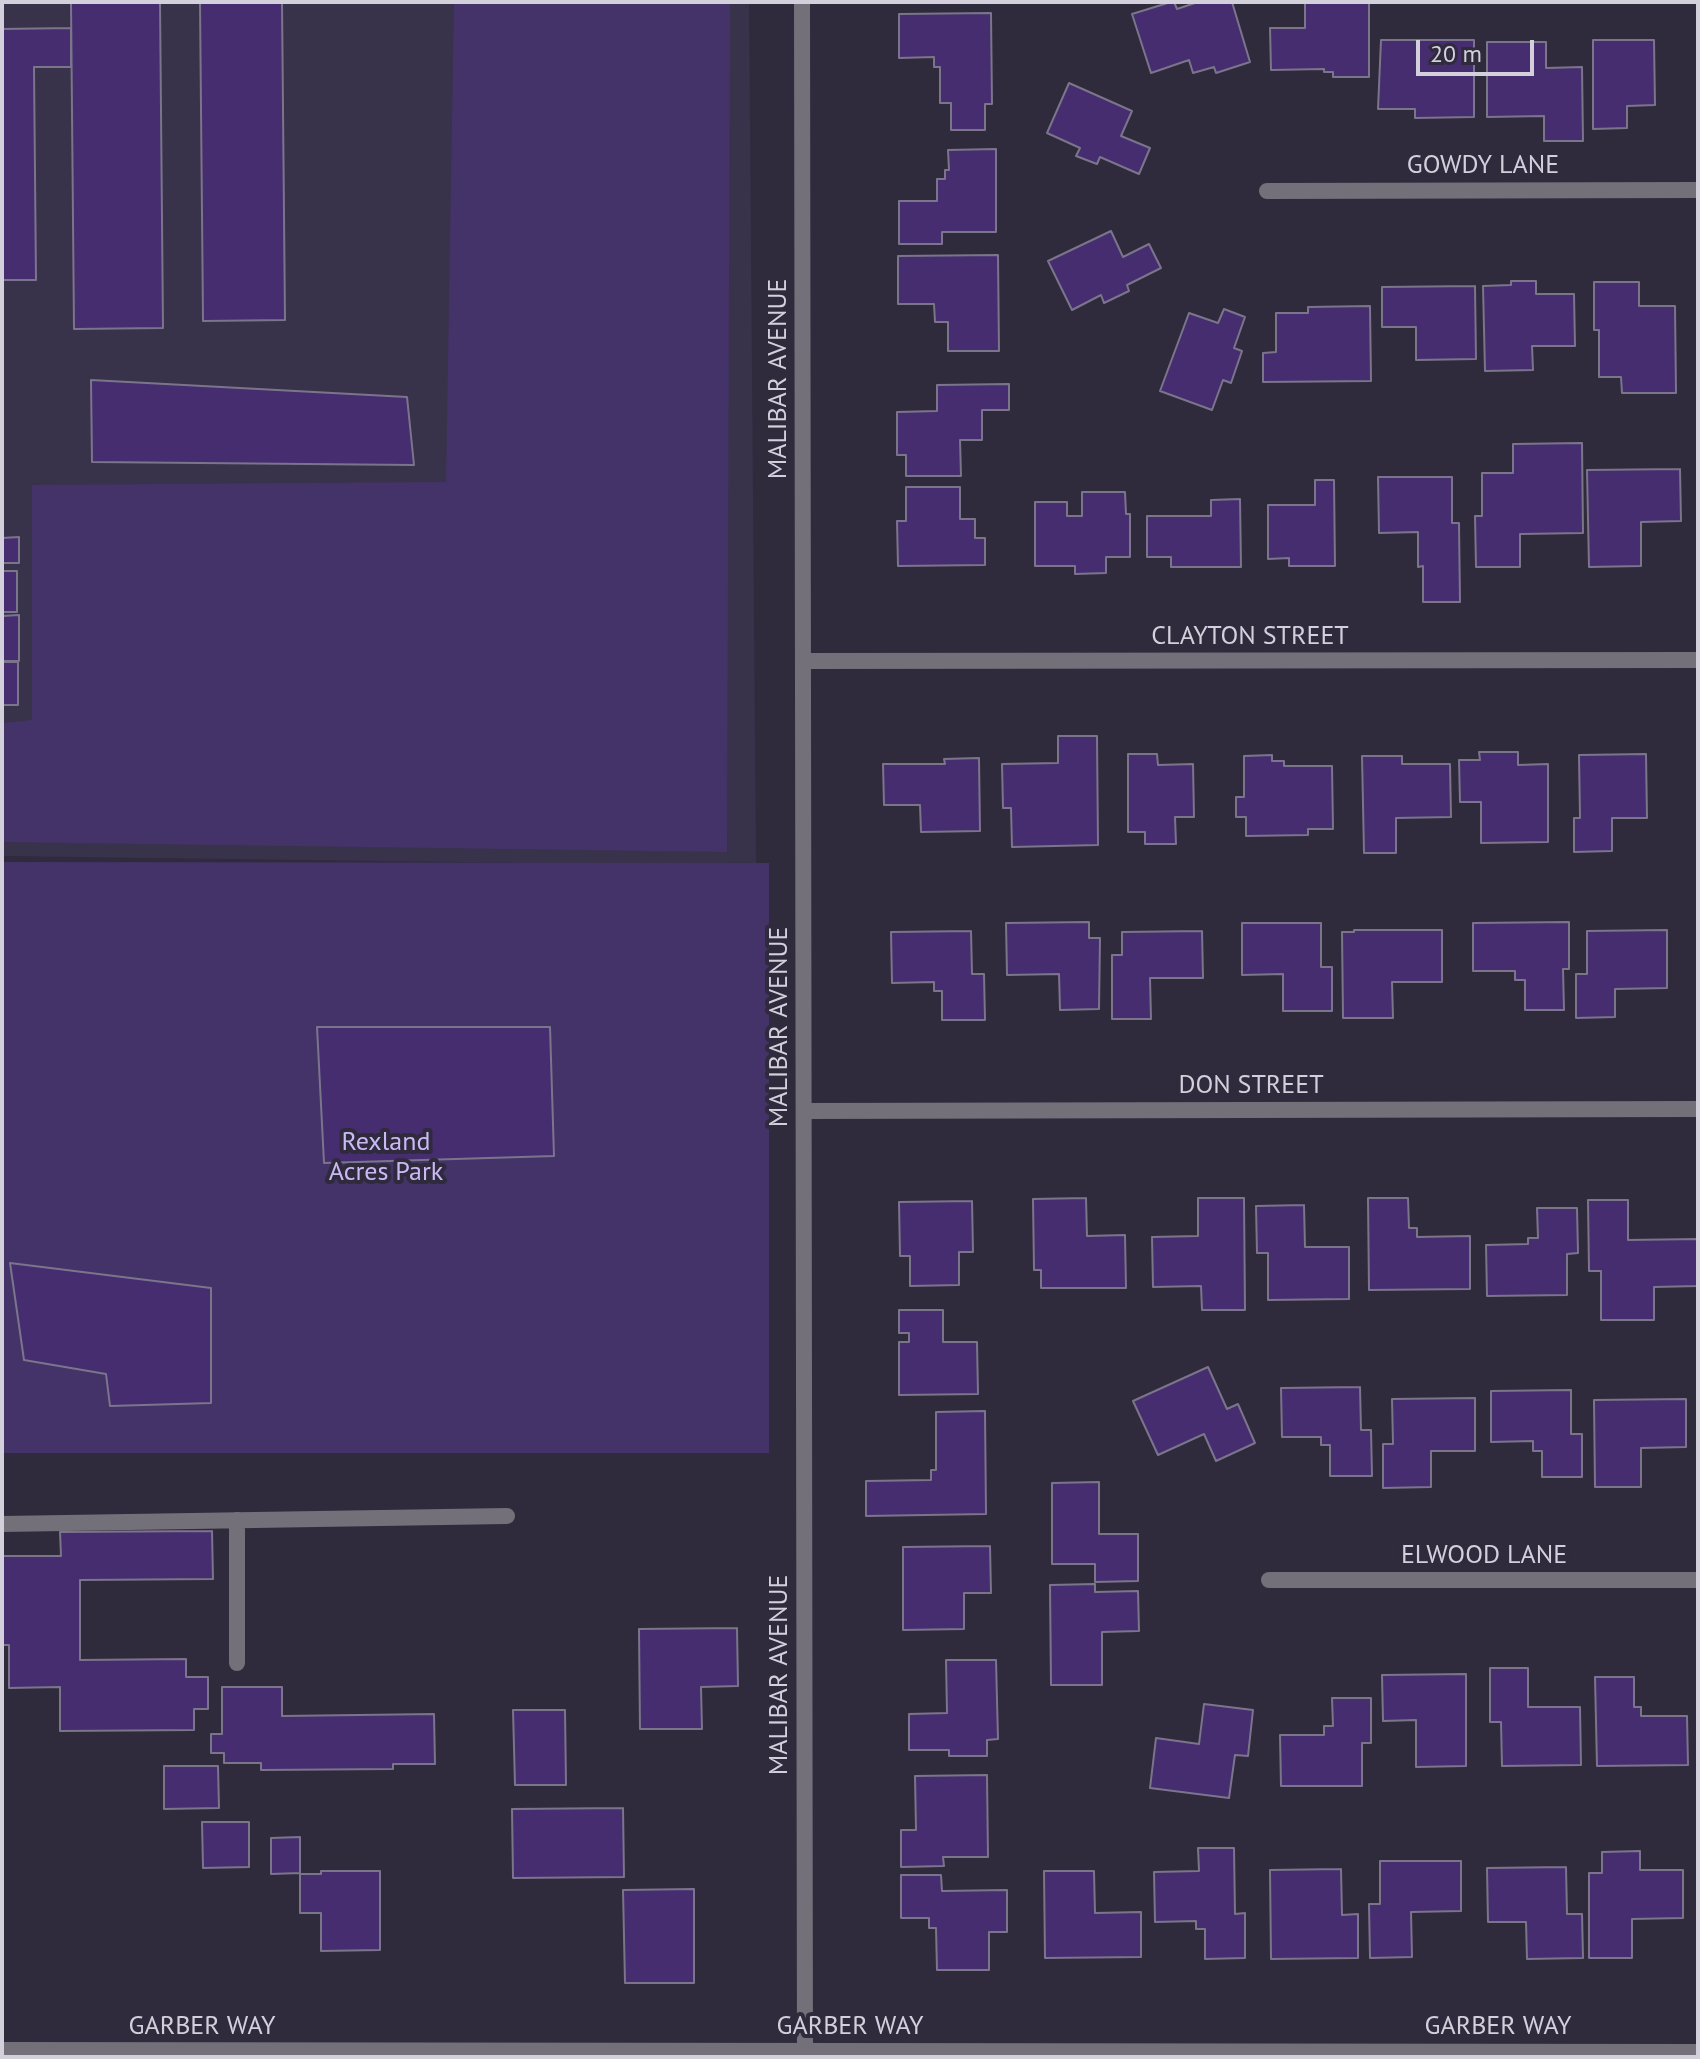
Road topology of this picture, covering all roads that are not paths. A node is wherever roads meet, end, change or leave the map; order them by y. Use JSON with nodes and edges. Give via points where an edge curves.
{"nodes":[{"id":1,"x":802,"y":2,"type":"edge"},
{"id":2,"x":1698,"y":190,"type":"edge"},
{"id":3,"x":1267,"y":191,"type":"dead end"},
{"id":4,"x":1698,"y":660,"type":"edge"},
{"id":5,"x":803,"y":661,"type":"junction"},
{"id":6,"x":1698,"y":1109,"type":"edge"},
{"id":7,"x":804,"y":1111,"type":"junction"},
{"id":8,"x":507,"y":1516,"type":"dead end"},
{"id":9,"x":237,"y":1520,"type":"junction"},
{"id":10,"x":2,"y":1524,"type":"edge"},
{"id":11,"x":1269,"y":1580,"type":"dead end"},
{"id":12,"x":1698,"y":1580,"type":"edge"},
{"id":13,"x":237,"y":1663,"type":"dead end"},
{"id":14,"x":2,"y":2050,"type":"edge"},
{"id":15,"x":805,"y":2051,"type":"junction"},
{"id":16,"x":1698,"y":2052,"type":"edge"},
{"id":17,"x":151,"y":2054,"type":"edge"}],
"edges":[{"from":1,"to":5,"type":"street","name":"MALIBAR AVENUE"},
{"from":2,"to":3,"type":"street","name":"GOWDY LANE"},
{"from":4,"to":5,"type":"street","name":"CLAYTON STREET"},
{"from":5,"to":7,"type":"street","name":"MALIBAR AVENUE"},
{"from":6,"to":7,"type":"street","name":"DON STREET"},
{"from":7,"to":15,"type":"street","name":"MALIBAR AVENUE"},
{"from":8,"to":9,"type":"street"},
{"from":9,"to":10,"type":"street"},
{"from":9,"to":13,"type":"street"},
{"from":11,"to":12,"type":"street","name":"ELWOOD LANE"},
{"from":14,"to":17,"type":"street","name":"GARBER WAY"},
{"from":15,"to":16,"type":"street","name":"GARBER WAY"},
{"from":15,"to":17,"type":"street","name":"GARBER WAY"}]}
